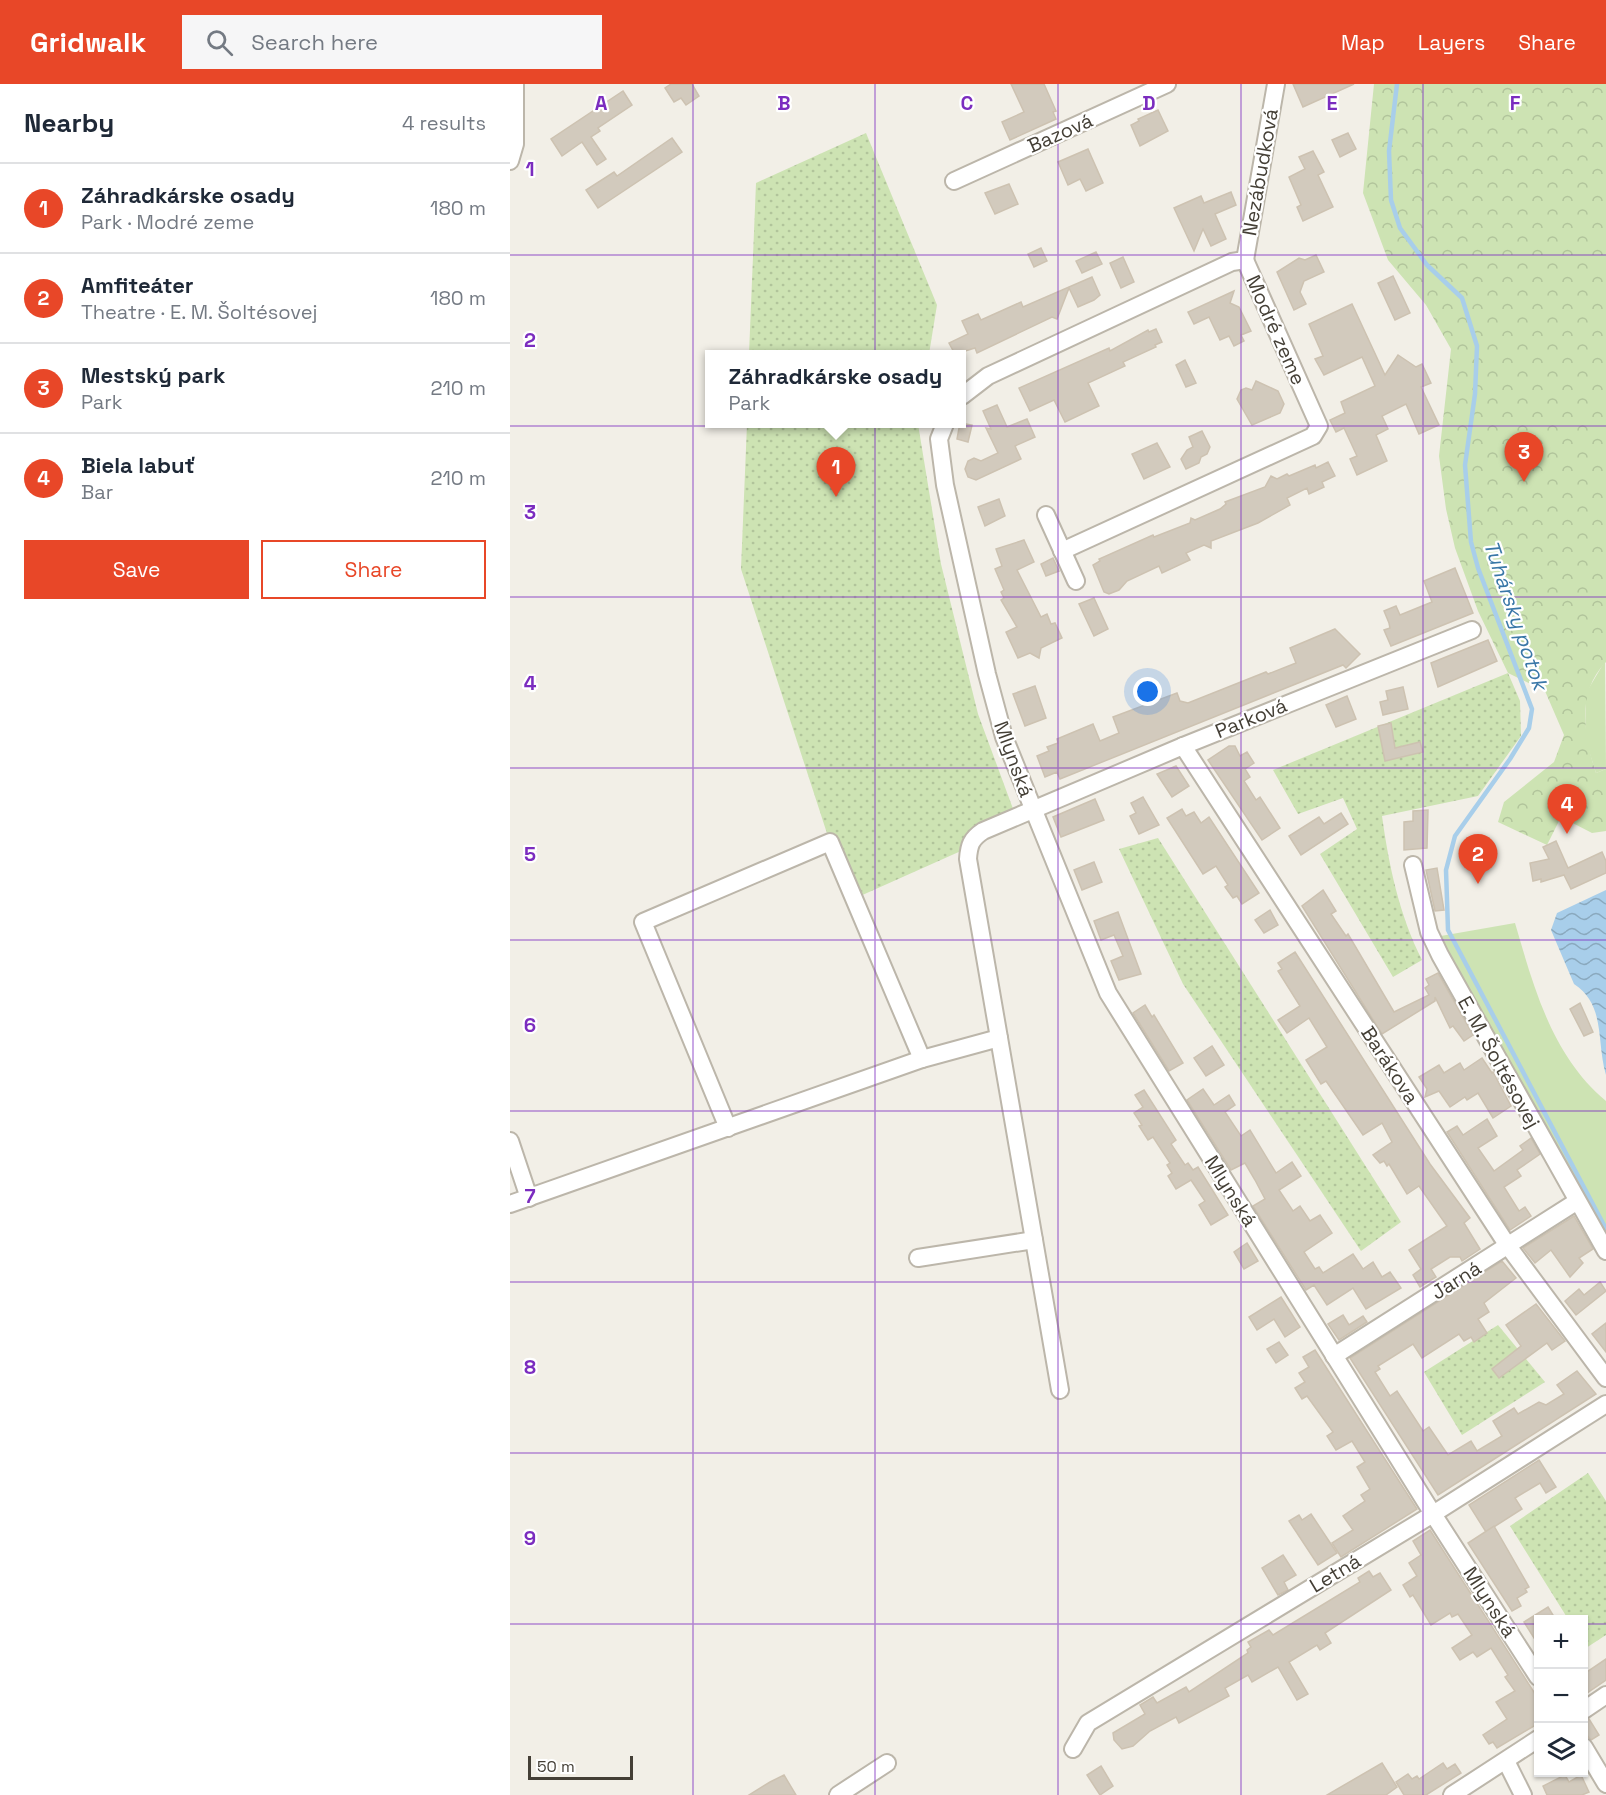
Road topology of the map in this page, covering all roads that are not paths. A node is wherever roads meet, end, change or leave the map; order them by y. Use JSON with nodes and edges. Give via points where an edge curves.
{"nodes":[{"id":1,"x":515,"y":84,"type":"edge"},
{"id":2,"x":1167,"y":84,"type":"edge"},
{"id":3,"x":1276,"y":84,"type":"edge"},
{"id":4,"x":510,"y":161,"type":"edge"},
{"id":5,"x":954,"y":181,"type":"dead end"},
{"id":6,"x":1245,"y":260,"type":"junction"},
{"id":7,"x":966,"y":393,"type":"edge"},
{"id":8,"x":943,"y":428,"type":"edge"},
{"id":9,"x":1046,"y":515,"type":"dead end"},
{"id":10,"x":1062,"y":551,"type":"junction"},
{"id":11,"x":1076,"y":581,"type":"dead end"},
{"id":12,"x":1472,"y":630,"type":"dead end"},
{"id":13,"x":1183,"y":746,"type":"junction"},
{"id":14,"x":1033,"y":810,"type":"junction"},
{"id":15,"x":1413,"y":865,"type":"dead end"},
{"id":16,"x":999,"y":1038,"type":"junction"},
{"id":17,"x":922,"y":1059,"type":"junction"},
{"id":18,"x":728,"y":1128,"type":"junction"},
{"id":19,"x":510,"y":1141,"type":"edge"},
{"id":20,"x":529,"y":1198,"type":"junction"},
{"id":21,"x":1576,"y":1202,"type":"junction"},
{"id":22,"x":510,"y":1204,"type":"edge"},
{"id":23,"x":1034,"y":1240,"type":"junction"},
{"id":24,"x":1508,"y":1246,"type":"junction"},
{"id":25,"x":1606,"y":1251,"type":"edge"},
{"id":26,"x":918,"y":1258,"type":"dead end"},
{"id":27,"x":1334,"y":1356,"type":"junction"},
{"id":28,"x":1606,"y":1378,"type":"edge"},
{"id":29,"x":1060,"y":1390,"type":"dead end"},
{"id":30,"x":1606,"y":1404,"type":"edge"},
{"id":31,"x":1433,"y":1514,"type":"junction"},
{"id":32,"x":1534,"y":1669,"type":"edge"},
{"id":33,"x":1606,"y":1695,"type":"edge"},
{"id":34,"x":1588,"y":1707,"type":"edge"},
{"id":35,"x":1534,"y":1742,"type":"edge"},
{"id":36,"x":1073,"y":1749,"type":"dead end"},
{"id":37,"x":1588,"y":1754,"type":"edge"},
{"id":38,"x":1506,"y":1761,"type":"junction"},
{"id":39,"x":887,"y":1763,"type":"dead end"},
{"id":40,"x":1606,"y":1784,"type":"edge"},
{"id":41,"x":838,"y":1795,"type":"edge"},
{"id":42,"x":1452,"y":1795,"type":"edge"},
{"id":43,"x":1523,"y":1795,"type":"edge"}],
"edges":[{"from":1,"to":4,"type":"street","via":[[515,144]]},
{"from":2,"to":5,"type":"street","name":"Bazová"},
{"from":3,"to":6,"type":"street","name":"Nezábudková"},
{"from":6,"to":7,"type":"street","name":"Modré zeme","via":[[1232,262],[988,376]]},
{"from":6,"to":10,"type":"street","name":"Modré zeme","via":[[1319,426],[1313,436]]},
{"from":8,"to":14,"type":"street","name":"Mlynská","via":[[939,439],[945,486],[987,674],[1004,736]]},
{"from":9,"to":10,"type":"street"},
{"from":10,"to":11,"type":"street"},
{"from":12,"to":13,"type":"street","name":"Parková"},
{"from":13,"to":14,"type":"street","name":"Parková"},
{"from":13,"to":24,"type":"street","name":"Barákova"},
{"from":14,"to":16,"type":"street","name":"Parková","via":[[983,831],[969,845]]},
{"from":14,"to":27,"type":"street","name":"Mlynská","via":[[1108,993]]},
{"from":15,"to":21,"type":"street","name":"E. M. Šoltésovej","via":[[1440,955]]},
{"from":16,"to":17,"type":"street"},
{"from":16,"to":23,"type":"street"},
{"from":17,"to":18,"type":"street"},
{"from":17,"to":18,"type":"street","via":[[830,842],[644,922]]},
{"from":18,"to":20,"type":"street"},
{"from":19,"to":20,"type":"street"},
{"from":20,"to":22,"type":"street"},
{"from":21,"to":24,"type":"street","name":"Jarná"},
{"from":21,"to":25,"type":"street","name":"E. M. Šoltésovej"},
{"from":23,"to":26,"type":"street"},
{"from":23,"to":29,"type":"street"},
{"from":24,"to":27,"type":"street","name":"Jarná"},
{"from":24,"to":28,"type":"street","name":"Barákova"},
{"from":27,"to":31,"type":"street","name":"Mlynská"},
{"from":30,"to":31,"type":"street","name":"Letná"},
{"from":31,"to":32,"type":"street","name":"Mlynská"},
{"from":31,"to":36,"type":"street","name":"Letná","via":[[1088,1723]]},
{"from":33,"to":34,"type":"street"},
{"from":35,"to":38,"type":"street"},
{"from":37,"to":40,"type":"street"},
{"from":38,"to":42,"type":"street"},
{"from":38,"to":43,"type":"street"},
{"from":39,"to":41,"type":"street"}]}
